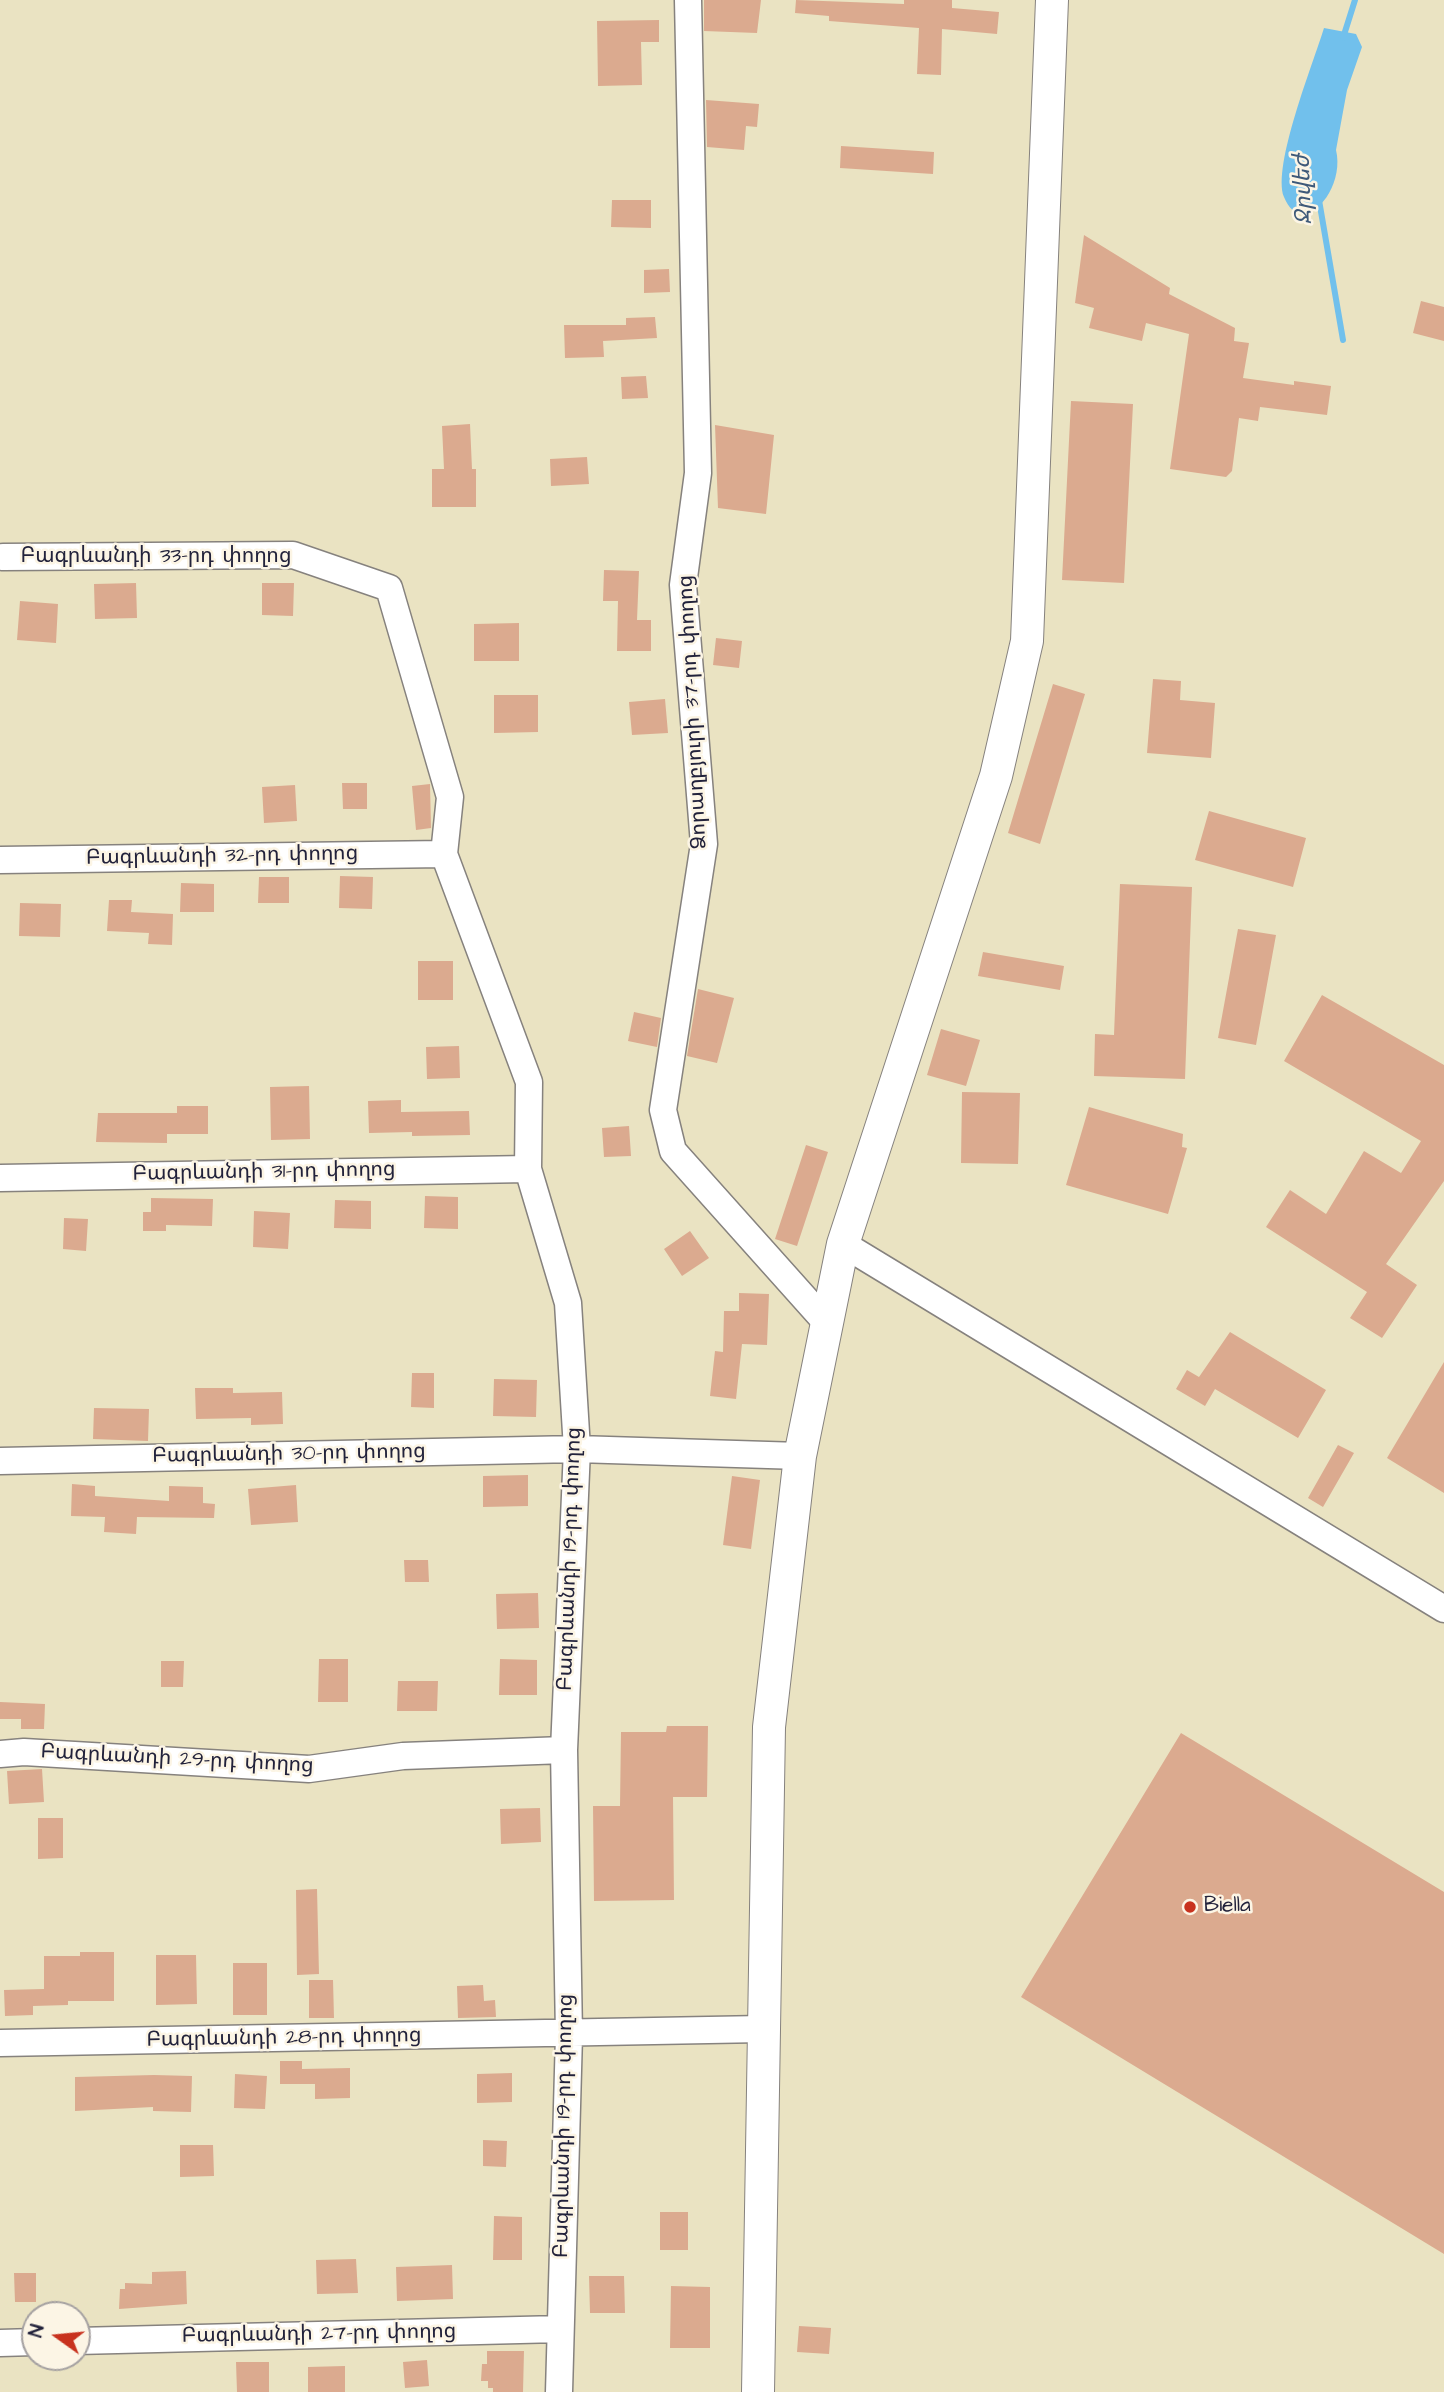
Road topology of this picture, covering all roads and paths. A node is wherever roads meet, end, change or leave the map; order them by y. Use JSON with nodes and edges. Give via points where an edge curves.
{"nodes":[{"id":1,"x":688,"y":0,"type":"edge"},
{"id":2,"x":1052,"y":0,"type":"edge"},
{"id":3,"x":3,"y":557,"type":"dead end"},
{"id":4,"x":389,"y":588,"type":"joint"},
{"id":5,"x":444,"y":854,"type":"junction"},
{"id":6,"x":0,"y":860,"type":"edge"},
{"id":7,"x":528,"y":1170,"type":"junction"},
{"id":8,"x":0,"y":1178,"type":"edge"},
{"id":9,"x":843,"y":1244,"type":"junction"},
{"id":10,"x":825,"y":1321,"type":"junction"},
{"id":11,"x":577,"y":1449,"type":"junction"},
{"id":12,"x":800,"y":1456,"type":"junction"},
{"id":13,"x":0,"y":1461,"type":"edge"},
{"id":14,"x":1444,"y":1609,"type":"edge"},
{"id":15,"x":564,"y":1750,"type":"junction"},
{"id":16,"x":0,"y":1754,"type":"edge"},
{"id":17,"x":763,"y":2029,"type":"junction"},
{"id":18,"x":569,"y":2035,"type":"junction"},
{"id":19,"x":0,"y":2043,"type":"edge"},
{"id":20,"x":560,"y":2329,"type":"junction"},
{"id":21,"x":91,"y":2342,"type":"edge"},
{"id":22,"x":0,"y":2343,"type":"edge"},
{"id":23,"x":21,"y":2343,"type":"edge"},
{"id":24,"x":559,"y":2392,"type":"edge"},
{"id":25,"x":758,"y":2392,"type":"edge"}],
"edges":[{"from":1,"to":10,"type":"street","name":"Ձորաղբյուրի 37-րդ փողոց","via":[[698,473],[683,585],[704,844],[663,1110],[673,1151]]},
{"from":2,"to":9,"type":"street","via":[[1027,641],[996,776]]},
{"from":3,"to":4,"type":"street","name":"Բագրևանդի 33-րդ փողոց","via":[[293,555]]},
{"from":4,"to":5,"type":"street","name":"Բագրևանդի 19-րդ փողոց","via":[[450,797]]},
{"from":5,"to":6,"type":"street","name":"Բագրևանդի 32-րդ փողոց"},
{"from":5,"to":7,"type":"street","name":"Բագրևանդի 19-րդ փողոց","via":[[529,1082]]},
{"from":7,"to":8,"type":"street","name":"Բագրևանդի 31-րդ փողոց"},
{"from":7,"to":11,"type":"street","name":"Բագրևանդի 19-րդ փողոց","via":[[568,1303]]},
{"from":9,"to":10,"type":"street"},
{"from":9,"to":14,"type":"street"},
{"from":10,"to":12,"type":"street"},
{"from":11,"to":12,"type":"street","name":"Բագրևանդի 30-րդ փողոց"},
{"from":11,"to":13,"type":"street","name":"Բագրևանդի 30-րդ փողոց"},
{"from":11,"to":15,"type":"street","name":"Բագրևանդի 19-րդ փողոց"},
{"from":12,"to":17,"type":"street","via":[[769,1727]]},
{"from":15,"to":16,"type":"street","name":"Բագրևանդի 29-րդ փողոց","via":[[403,1756],[309,1769]]},
{"from":15,"to":18,"type":"street","name":"Բագրևանդի 19-րդ փողոց"},
{"from":17,"to":18,"type":"street","name":"Բագրևանդի 28-րդ փողոց"},
{"from":17,"to":25,"type":"street"},
{"from":18,"to":19,"type":"street","name":"Բագրևանդի 28-րդ փողոց"},
{"from":18,"to":20,"type":"street","name":"Բագրևանդի 19-րդ փողոց"},
{"from":20,"to":21,"type":"street","name":"Բագրևանդի 27-րդ փողոց"},
{"from":20,"to":24,"type":"street","name":"Բագրևանդի 19-րդ փողոց"},
{"from":22,"to":23,"type":"street"}]}
